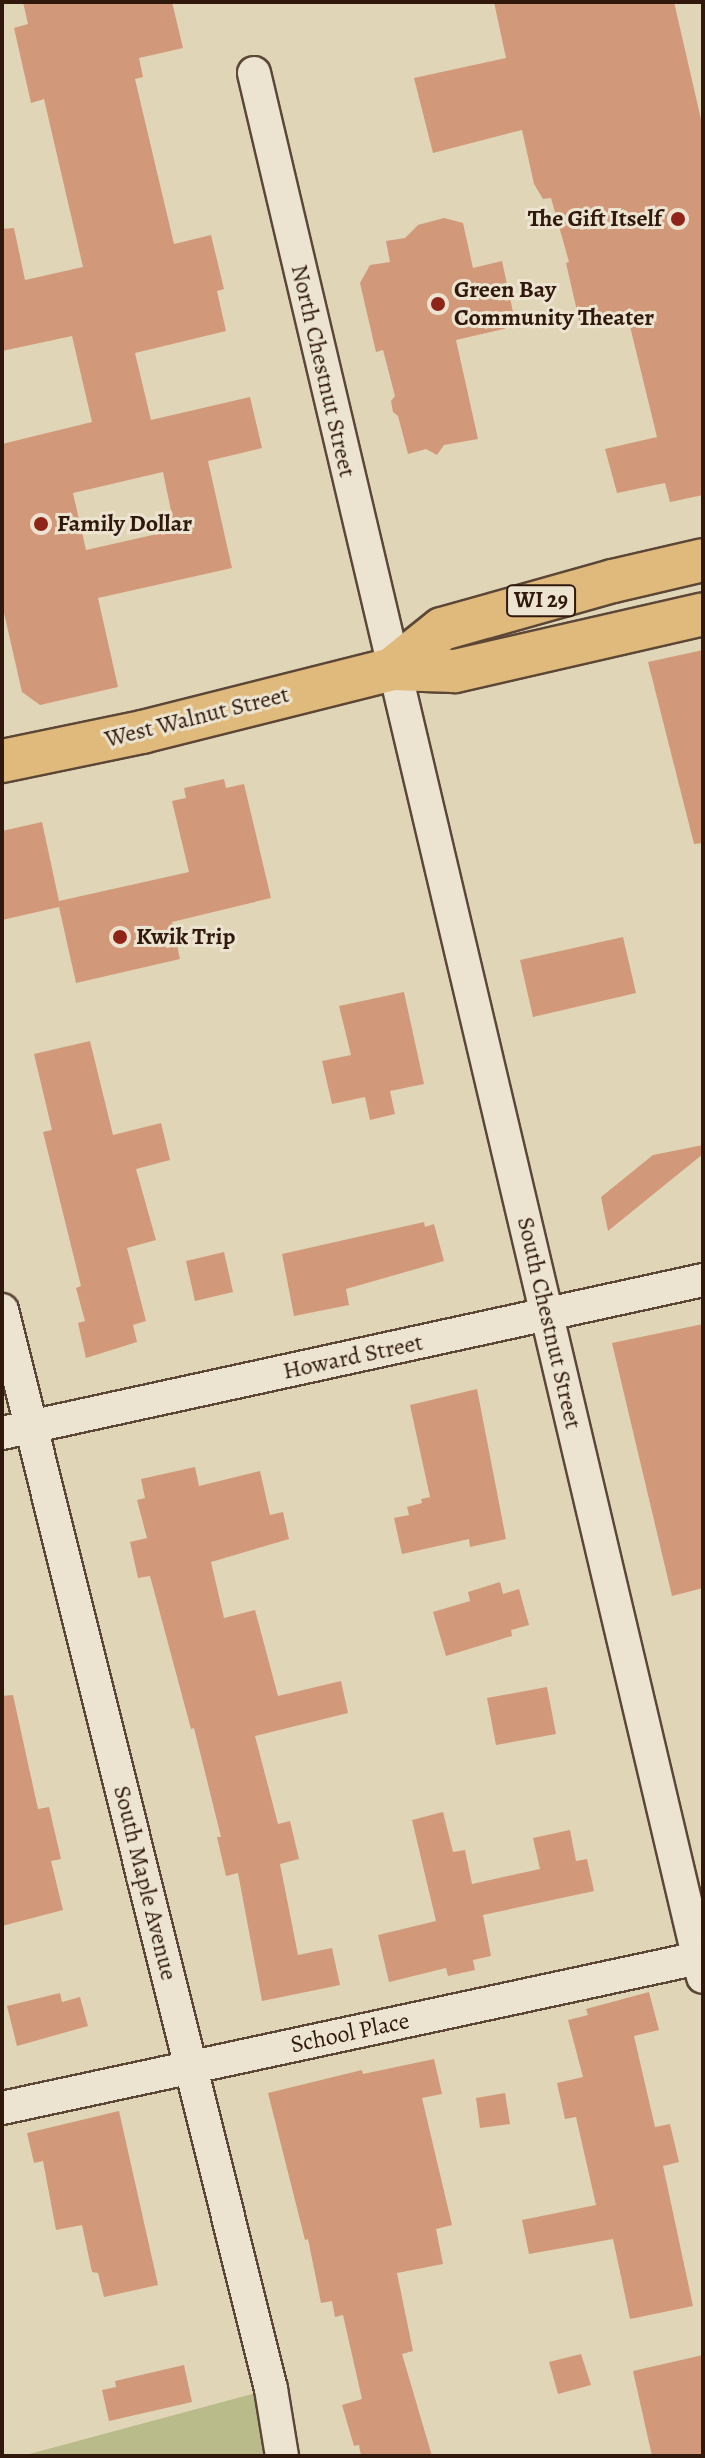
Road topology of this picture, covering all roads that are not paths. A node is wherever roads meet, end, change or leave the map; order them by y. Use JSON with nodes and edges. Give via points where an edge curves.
{"nodes":[{"id":1,"x":254,"y":73,"type":"dead end"},
{"id":2,"x":703,"y":560,"type":"edge"},
{"id":3,"x":703,"y":614,"type":"edge"},
{"id":4,"x":392,"y":669,"type":"junction"},
{"id":5,"x":2,"y":761,"type":"edge"},
{"id":6,"x":703,"y":1280,"type":"edge"},
{"id":7,"x":2,"y":1310,"type":"edge"},
{"id":8,"x":547,"y":1315,"type":"junction"},
{"id":9,"x":15,"y":1430,"type":"edge"},
{"id":10,"x":701,"y":1967,"type":"edge"},
{"id":11,"x":192,"y":2067,"type":"junction"},
{"id":12,"x":2,"y":2108,"type":"edge"},
{"id":13,"x":282,"y":2456,"type":"edge"}],
"edges":[{"from":1,"to":4,"type":"street","name":"North Chestnut Street"},
{"from":2,"to":4,"type":"main road","name":"West Walnut Street","number":"WI 29","via":[[442,629]]},
{"from":3,"to":4,"type":"main road","name":"West Walnut Street","number":"WI 29","via":[[455,671]]},
{"from":4,"to":5,"type":"main road","name":"West Walnut Street","number":"WI 29"},
{"from":4,"to":8,"type":"street","name":"South Chestnut Street"},
{"from":6,"to":8,"type":"street","name":"Howard Street"},
{"from":7,"to":9,"type":"street","name":"South Maple Avenue"},
{"from":8,"to":9,"type":"street","name":"Howard Street"},
{"from":8,"to":10,"type":"street","name":"South Chestnut Street"},
{"from":9,"to":11,"type":"street","name":"South Maple Avenue"},
{"from":10,"to":11,"type":"street","name":"School Place"},
{"from":11,"to":12,"type":"street","name":"School Place"},
{"from":11,"to":13,"type":"street","name":"South Maple Avenue","via":[[271,2389]]}]}
